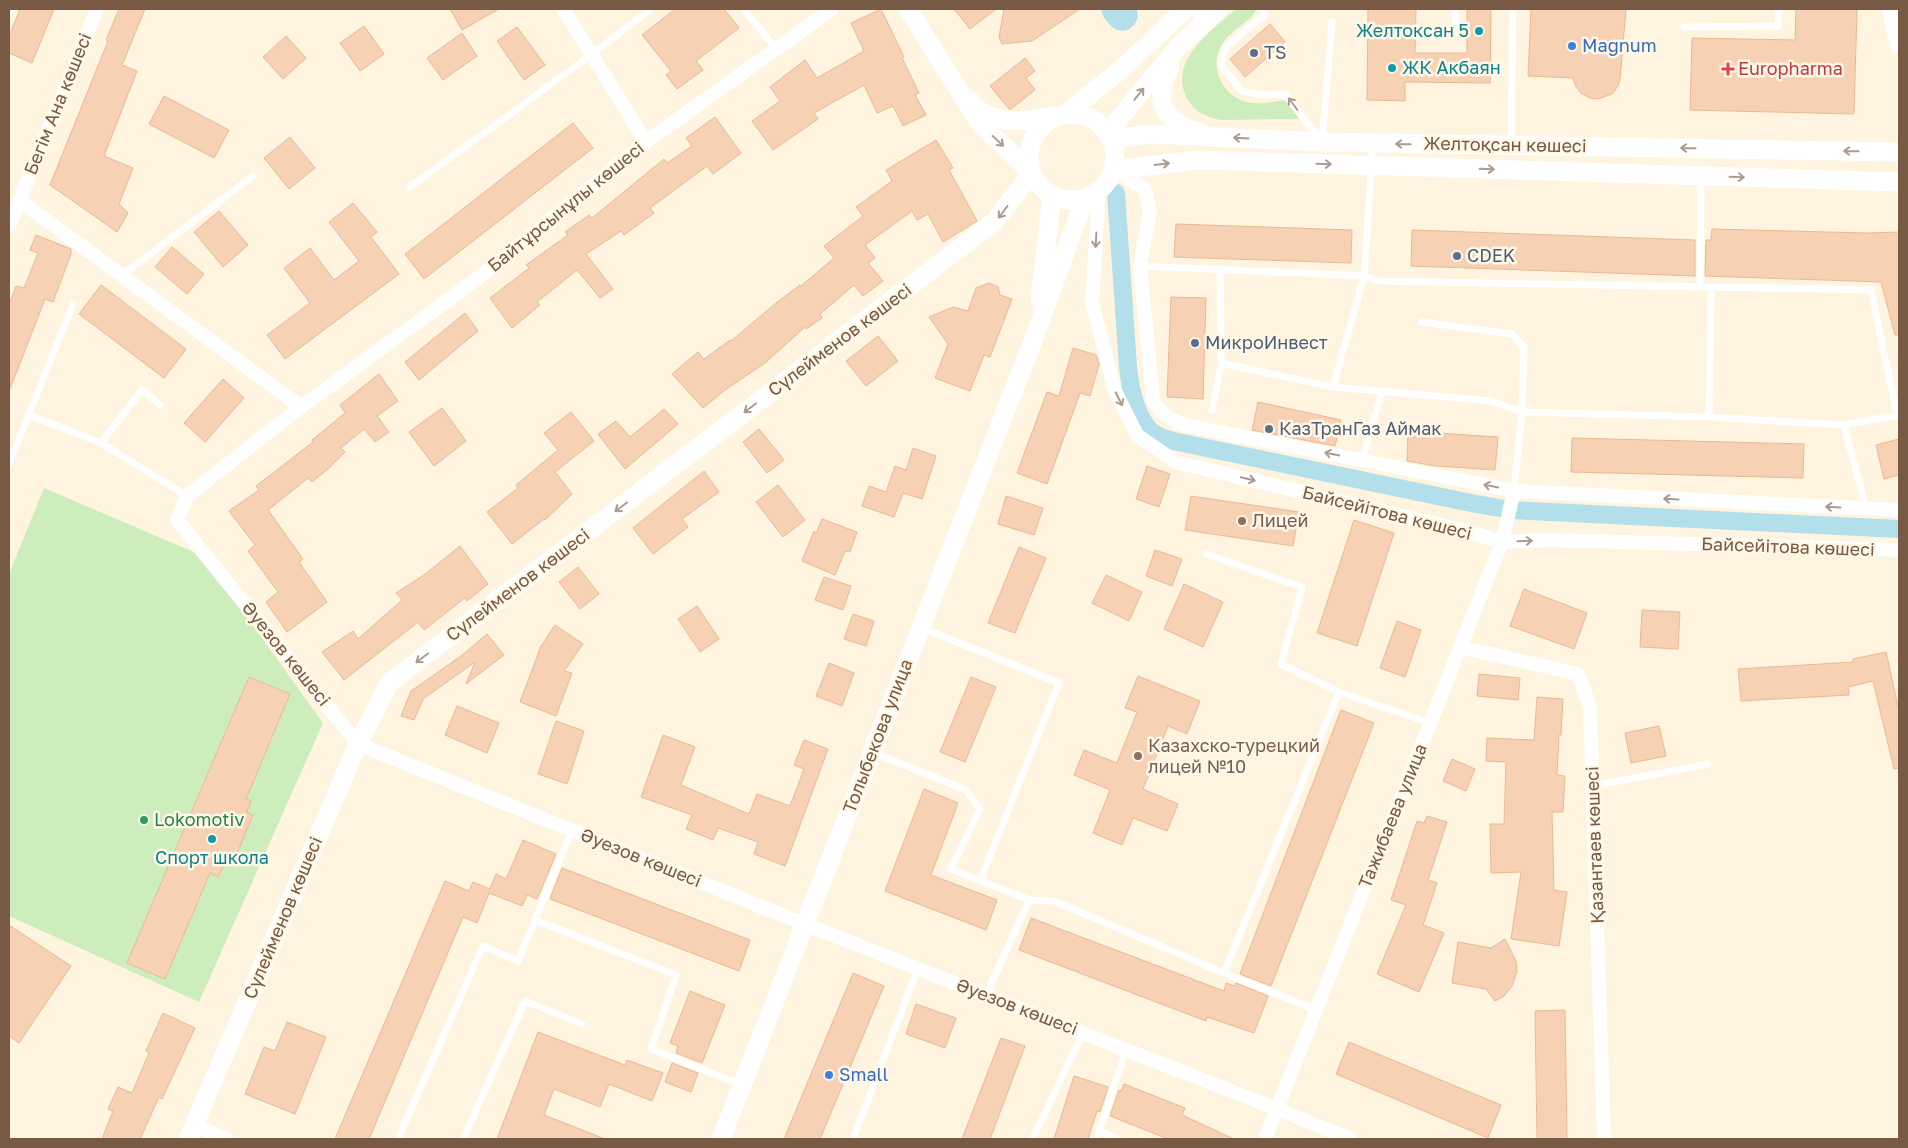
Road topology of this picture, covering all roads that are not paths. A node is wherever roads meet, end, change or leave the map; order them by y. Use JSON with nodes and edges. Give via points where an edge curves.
{"nodes":[{"id":1,"x":10,"y":9,"type":"edge"},
{"id":2,"x":97,"y":9,"type":"edge"},
{"id":3,"x":562,"y":9,"type":"edge"},
{"id":4,"x":651,"y":9,"type":"edge"},
{"id":5,"x":744,"y":9,"type":"edge"},
{"id":6,"x":832,"y":9,"type":"edge"},
{"id":7,"x":908,"y":9,"type":"edge"},
{"id":8,"x":1185,"y":9,"type":"edge"},
{"id":9,"x":1219,"y":9,"type":"edge"},
{"id":10,"x":1264,"y":9,"type":"edge"},
{"id":11,"x":1455,"y":9,"type":"edge"},
{"id":12,"x":1513,"y":9,"type":"edge"},
{"id":13,"x":1779,"y":9,"type":"edge"},
{"id":14,"x":1891,"y":9,"type":"edge"},
{"id":15,"x":9,"y":13,"type":"edge"},
{"id":16,"x":1200,"y":16,"type":"edge"},
{"id":17,"x":1332,"y":22,"type":"dead end"},
{"id":18,"x":1684,"y":27,"type":"dead end"},
{"id":19,"x":1456,"y":33,"type":"dead end"},
{"id":20,"x":1899,"y":44,"type":"edge"},
{"id":21,"x":1179,"y":46,"type":"junction"},
{"id":22,"x":776,"y":49,"type":"junction"},
{"id":23,"x":591,"y":55,"type":"junction"},
{"id":24,"x":957,"y":89,"type":"junction"},
{"id":25,"x":1062,"y":115,"type":"junction"},
{"id":26,"x":1110,"y":135,"type":"junction"},
{"id":27,"x":1217,"y":137,"type":"junction"},
{"id":28,"x":646,"y":142,"type":"junction"},
{"id":29,"x":1322,"y":142,"type":"junction"},
{"id":30,"x":1373,"y":143,"type":"junction"},
{"id":31,"x":1511,"y":145,"type":"junction"},
{"id":32,"x":1899,"y":152,"type":"edge"},
{"id":33,"x":1372,"y":166,"type":"junction"},
{"id":34,"x":1114,"y":170,"type":"junction"},
{"id":35,"x":1032,"y":173,"type":"junction"},
{"id":36,"x":253,"y":176,"type":"dead end"},
{"id":37,"x":1701,"y":176,"type":"junction"},
{"id":38,"x":1899,"y":182,"type":"edge"},
{"id":39,"x":410,"y":187,"type":"dead end"},
{"id":40,"x":1052,"y":195,"type":"junction"},
{"id":41,"x":1092,"y":195,"type":"junction"},
{"id":42,"x":19,"y":200,"type":"junction"},
{"id":43,"x":9,"y":226,"type":"edge"},
{"id":44,"x":1140,"y":266,"type":"junction"},
{"id":45,"x":1220,"y":269,"type":"junction"},
{"id":46,"x":122,"y":275,"type":"junction"},
{"id":47,"x":1364,"y":276,"type":"junction"},
{"id":48,"x":1700,"y":287,"type":"junction"},
{"id":49,"x":1711,"y":287,"type":"junction"},
{"id":50,"x":73,"y":304,"type":"dead end"},
{"id":51,"x":1421,"y":322,"type":"dead end"},
{"id":52,"x":1036,"y":333,"type":"junction"},
{"id":53,"x":1221,"y":363,"type":"junction"},
{"id":54,"x":1333,"y":387,"type":"junction"},
{"id":55,"x":1382,"y":391,"type":"junction"},
{"id":56,"x":160,"y":405,"type":"dead end"},
{"id":57,"x":301,"y":406,"type":"junction"},
{"id":58,"x":1212,"y":410,"type":"dead end"},
{"id":59,"x":1522,"y":412,"type":"junction"},
{"id":60,"x":29,"y":415,"type":"junction"},
{"id":61,"x":1709,"y":417,"type":"junction"},
{"id":62,"x":1844,"y":424,"type":"junction"},
{"id":63,"x":101,"y":443,"type":"junction"},
{"id":64,"x":1362,"y":460,"type":"junction"},
{"id":65,"x":9,"y":464,"type":"edge"},
{"id":66,"x":1514,"y":491,"type":"junction"},
{"id":67,"x":187,"y":496,"type":"junction"},
{"id":68,"x":1866,"y":508,"type":"junction"},
{"id":69,"x":1899,"y":510,"type":"edge"},
{"id":70,"x":1502,"y":542,"type":"junction"},
{"id":71,"x":1899,"y":550,"type":"edge"},
{"id":72,"x":1206,"y":554,"type":"dead end"},
{"id":73,"x":920,"y":627,"type":"junction"},
{"id":74,"x":1460,"y":647,"type":"junction"},
{"id":75,"x":1339,"y":692,"type":"junction"},
{"id":76,"x":1430,"y":723,"type":"junction"},
{"id":77,"x":358,"y":744,"type":"junction"},
{"id":78,"x":871,"y":752,"type":"junction"},
{"id":79,"x":1708,"y":764,"type":"dead end"},
{"id":80,"x":1593,"y":786,"type":"junction"},
{"id":81,"x":572,"y":830,"type":"junction"},
{"id":82,"x":980,"y":881,"type":"junction"},
{"id":83,"x":1029,"y":900,"type":"junction"},
{"id":84,"x":535,"y":920,"type":"junction"},
{"id":85,"x":804,"y":924,"type":"junction"},
{"id":86,"x":918,"y":968,"type":"junction"},
{"id":87,"x":1224,"y":973,"type":"junction"},
{"id":88,"x":986,"y":995,"type":"junction"},
{"id":89,"x":1316,"y":1010,"type":"junction"},
{"id":90,"x":582,"y":1024,"type":"dead end"},
{"id":91,"x":1083,"y":1033,"type":"junction"},
{"id":92,"x":1126,"y":1050,"type":"junction"},
{"id":93,"x":742,"y":1085,"type":"junction"},
{"id":94,"x":1277,"y":1109,"type":"junction"},
{"id":95,"x":1100,"y":1131,"type":"junction"},
{"id":96,"x":191,"y":1132,"type":"edge"},
{"id":97,"x":1033,"y":1138,"type":"edge"},
{"id":98,"x":226,"y":1139,"type":"edge"},
{"id":99,"x":398,"y":1139,"type":"edge"},
{"id":100,"x":463,"y":1139,"type":"edge"},
{"id":101,"x":721,"y":1139,"type":"edge"},
{"id":102,"x":853,"y":1139,"type":"edge"},
{"id":103,"x":1097,"y":1139,"type":"edge"},
{"id":104,"x":1117,"y":1139,"type":"edge"},
{"id":105,"x":1264,"y":1139,"type":"edge"},
{"id":106,"x":1350,"y":1139,"type":"edge"},
{"id":107,"x":1604,"y":1139,"type":"edge"}],
"edges":[{"from":1,"to":15,"type":"lane"},
{"from":2,"to":42,"type":"street","name":"Бегім Ана көшесі"},
{"from":3,"to":23,"type":"street"},
{"from":4,"to":23,"type":"lane"},
{"from":5,"to":22,"type":"lane"},
{"from":6,"to":22,"type":"street","name":"Байтұрсынұлы көшесі"},
{"from":7,"to":24,"type":"street"},
{"from":8,"to":25,"type":"street","via":[[1125,66]]},
{"from":9,"to":16,"type":"street"},
{"from":29,"to":10,"type":"lane","one_way":true,"via":[[1285,94],[1262,95],[1242,91],[1221,66],[1225,48],[1264,15]]},
{"from":11,"to":19,"type":"lane"},
{"from":12,"to":31,"type":"lane"},
{"from":13,"to":18,"type":"lane","via":[[1778,26]]},
{"from":14,"to":20,"type":"street"},
{"from":16,"to":21,"type":"street"},
{"from":17,"to":29,"type":"lane"},
{"from":26,"to":21,"type":"street","one_way":true},
{"from":21,"to":27,"type":"street","via":[[1161,89],[1165,110],[1181,125]]},
{"from":22,"to":28,"type":"street","name":"Байтұрсынұлы көшесі"},
{"from":23,"to":28,"type":"street"},
{"from":23,"to":39,"type":"lane"},
{"from":24,"to":25,"type":"street","via":[[983,113],[1004,120],[1027,121]]},
{"from":24,"to":35,"type":"street","one_way":true,"via":[[980,124]]},
{"from":25,"to":26,"type":"street","via":[[1079,113],[1090,117],[1101,123]]},
{"from":25,"to":35,"type":"street","via":[[1035,134],[1030,146]]},
{"from":26,"to":27,"type":"street","name":"Желтоқсан көшесі"},
{"from":26,"to":34,"type":"street","via":[[1115,149]]},
{"from":29,"to":27,"type":"street","name":"Желтоқсан көшесі","one_way":true},
{"from":28,"to":57,"type":"street","name":"Байтұрсынұлы көшесі","via":[[478,278]]},
{"from":29,"to":30,"type":"street","name":"Желтоқсан көшесі"},
{"from":31,"to":30,"type":"street","name":"Желтоқсан көшесі","one_way":true},
{"from":30,"to":33,"type":"lane"},
{"from":32,"to":31,"type":"street","name":"Желтоқсан көшесі","one_way":true},
{"from":34,"to":33,"type":"street","name":"Желтоқсан көшесі","one_way":true,"via":[[1196,160]]},
{"from":33,"to":37,"type":"street","name":"Желтоқсан көшесі","one_way":true},
{"from":33,"to":47,"type":"lane"},
{"from":34,"to":41,"type":"street","via":[[1108,182]]},
{"from":34,"to":44,"type":"street","via":[[1145,189],[1150,211]]},
{"from":35,"to":40,"type":"street","via":[[1044,190]]},
{"from":35,"to":77,"type":"street","name":"Сүлейменов көшесі","one_way":true,"via":[[994,222],[389,684]]},
{"from":36,"to":46,"type":"lane"},
{"from":37,"to":38,"type":"street","name":"Желтоқсан көшесі","one_way":true},
{"from":37,"to":48,"type":"lane"},
{"from":40,"to":41,"type":"street","via":[[1074,200]]},
{"from":40,"to":52,"type":"street"},
{"from":41,"to":52,"type":"street"},
{"from":41,"to":70,"type":"street","name":"Байсейітова көшесі","one_way":true,"via":[[1092,304],[1115,391],[1137,435],[1176,462]]},
{"from":42,"to":43,"type":"street","name":"Бегім Ана көшесі"},
{"from":42,"to":46,"type":"street"},
{"from":44,"to":45,"type":"lane"},
{"from":64,"to":44,"type":"street","one_way":true,"via":[[1184,425],[1167,417],[1153,400]]},
{"from":45,"to":47,"type":"lane"},
{"from":45,"to":53,"type":"lane"},
{"from":46,"to":57,"type":"street"},
{"from":47,"to":48,"type":"lane","via":[[1378,281]]},
{"from":47,"to":54,"type":"lane"},
{"from":48,"to":49,"type":"lane"},
{"from":49,"to":61,"type":"lane"},
{"from":49,"to":62,"type":"lane","via":[[1871,290],[1897,415]]},
{"from":50,"to":60,"type":"lane"},
{"from":51,"to":59,"type":"lane","via":[[1512,334],[1524,347]]},
{"from":52,"to":73,"type":"street","name":"Толыбекова улица"},
{"from":53,"to":54,"type":"lane"},
{"from":53,"to":58,"type":"lane"},
{"from":54,"to":55,"type":"lane"},
{"from":55,"to":59,"type":"lane","via":[[1491,401]]},
{"from":55,"to":64,"type":"lane"},
{"from":56,"to":63,"type":"lane","via":[[142,390]]},
{"from":57,"to":67,"type":"street","name":"Әуезов көшесі"},
{"from":59,"to":61,"type":"lane"},
{"from":59,"to":66,"type":"lane"},
{"from":60,"to":63,"type":"lane"},
{"from":60,"to":65,"type":"lane"},
{"from":61,"to":62,"type":"lane"},
{"from":62,"to":68,"type":"lane"},
{"from":63,"to":67,"type":"lane"},
{"from":66,"to":64,"type":"street","one_way":true},
{"from":68,"to":66,"type":"street","one_way":true},
{"from":66,"to":70,"type":"street","name":"Тажибаева улица"},
{"from":67,"to":77,"type":"street","name":"Әуезов көшесі","via":[[177,520]]},
{"from":68,"to":69,"type":"street"},
{"from":70,"to":71,"type":"street","name":"Байсейітова көшесі","one_way":true,"via":[[1549,540]]},
{"from":70,"to":74,"type":"street","name":"Тажибаева улица"},
{"from":72,"to":75,"type":"lane","via":[[1302,587],[1280,664]]},
{"from":73,"to":78,"type":"street","name":"Толыбекова улица"},
{"from":73,"to":82,"type":"lane","via":[[1059,683]]},
{"from":74,"to":76,"type":"street","name":"Тажибаева улица"},
{"from":74,"to":80,"type":"street","name":"Қазантаев көшесі","via":[[1578,674],[1590,707]]},
{"from":75,"to":76,"type":"lane"},
{"from":75,"to":87,"type":"lane"},
{"from":76,"to":89,"type":"street","name":"Тажибаева улица"},
{"from":77,"to":81,"type":"street","name":"Әуезов көшесі"},
{"from":77,"to":96,"type":"street","name":"Сүлейменов көшесі"},
{"from":78,"to":82,"type":"lane","via":[[966,790],[980,810],[951,869]]},
{"from":78,"to":85,"type":"street","name":"Толыбекова улица"},
{"from":79,"to":80,"type":"lane"},
{"from":80,"to":107,"type":"street","name":"Қазантаев көшесі"},
{"from":81,"to":84,"type":"lane"},
{"from":81,"to":85,"type":"street","name":"Әуезов көшесі"},
{"from":82,"to":83,"type":"lane"},
{"from":83,"to":87,"type":"lane","via":[[1054,901]]},
{"from":83,"to":88,"type":"lane"},
{"from":84,"to":93,"type":"lane","via":[[676,975],[651,1049]]},
{"from":84,"to":99,"type":"lane","via":[[518,961],[483,946]]},
{"from":85,"to":86,"type":"street","name":"Әуезов көшесі"},
{"from":85,"to":93,"type":"street","name":"Толыбекова улица"},
{"from":86,"to":88,"type":"street","name":"Әуезов көшесі"},
{"from":86,"to":102,"type":"lane"},
{"from":87,"to":89,"type":"lane"},
{"from":88,"to":91,"type":"street","name":"Әуезов көшесі"},
{"from":89,"to":94,"type":"street","name":"Тажибаева улица"},
{"from":90,"to":100,"type":"lane","via":[[525,1001]]},
{"from":91,"to":92,"type":"street","name":"Әуезов көшесі"},
{"from":91,"to":97,"type":"lane"},
{"from":92,"to":94,"type":"street","name":"Әуезов көшесі"},
{"from":92,"to":95,"type":"lane"},
{"from":93,"to":101,"type":"street","name":"Толыбекова улица"},
{"from":94,"to":105,"type":"street","name":"Тажибаева улица"},
{"from":94,"to":106,"type":"street","name":"Әуезов көшесі"},
{"from":95,"to":103,"type":"lane"},
{"from":95,"to":104,"type":"lane"},
{"from":96,"to":98,"type":"street"}]}
